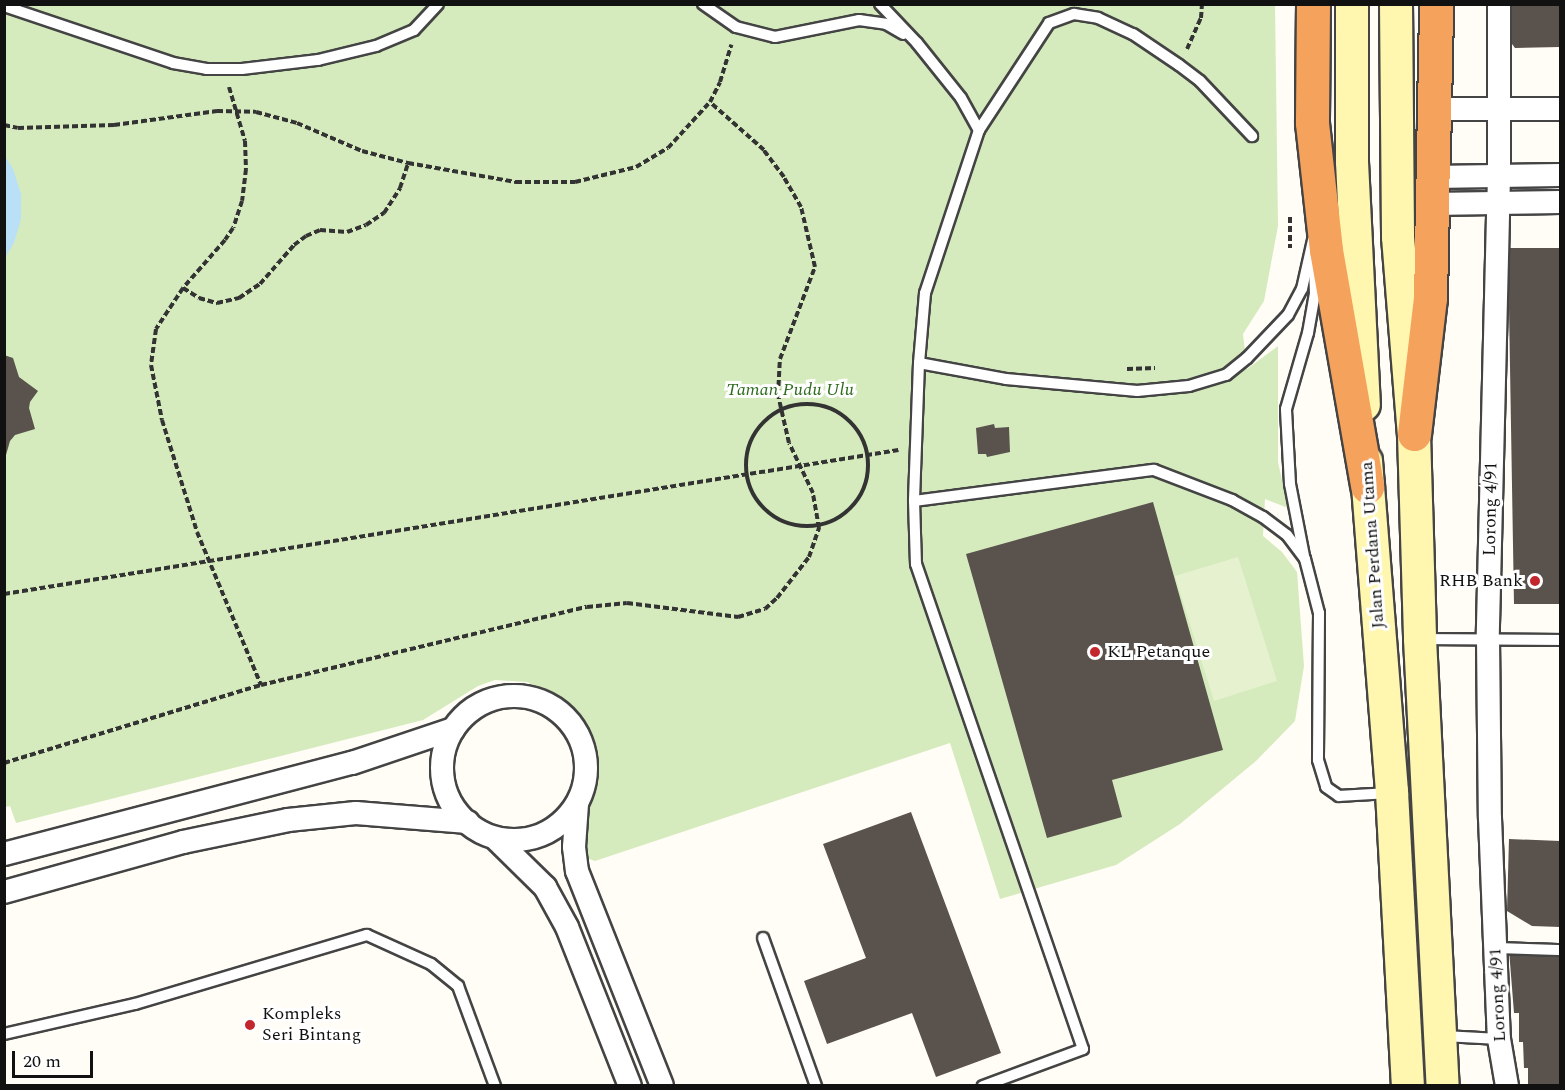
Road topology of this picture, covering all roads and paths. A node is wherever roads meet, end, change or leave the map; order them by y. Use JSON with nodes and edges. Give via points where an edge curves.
{"nodes":[{"id":1,"x":438,"y":4,"type":"edge"},
{"id":2,"x":703,"y":4,"type":"edge"},
{"id":3,"x":880,"y":4,"type":"edge"},
{"id":4,"x":1202,"y":4,"type":"edge"},
{"id":5,"x":1313,"y":4,"type":"edge"},
{"id":6,"x":1352,"y":4,"type":"edge"},
{"id":7,"x":1396,"y":4,"type":"edge"},
{"id":8,"x":1436,"y":4,"type":"edge"},
{"id":9,"x":1499,"y":4,"type":"edge"},
{"id":10,"x":4,"y":6,"type":"edge"},
{"id":11,"x":736,"y":27,"type":"junction"},
{"id":12,"x":917,"y":43,"type":"junction"},
{"id":13,"x":1179,"y":64,"type":"junction"},
{"id":14,"x":222,"y":69,"type":"junction"},
{"id":15,"x":710,"y":102,"type":"junction"},
{"id":16,"x":1434,"y":109,"type":"junction"},
{"id":17,"x":1500,"y":109,"type":"junction"},
{"id":18,"x":1560,"y":109,"type":"edge"},
{"id":19,"x":237,"y":111,"type":"junction"},
{"id":20,"x":4,"y":125,"type":"edge"},
{"id":21,"x":979,"y":130,"type":"junction"},
{"id":22,"x":1252,"y":136,"type":"dead end"},
{"id":23,"x":408,"y":163,"type":"junction"},
{"id":24,"x":1499,"y":175,"type":"junction"},
{"id":25,"x":1560,"y":175,"type":"edge"},
{"id":26,"x":1432,"y":191,"type":"junction"},
{"id":27,"x":1560,"y":202,"type":"edge"},
{"id":28,"x":1498,"y":203,"type":"junction"},
{"id":29,"x":1290,"y":206,"type":"dead end"},
{"id":30,"x":1322,"y":208,"type":"junction"},
{"id":31,"x":1313,"y":242,"type":"junction"},
{"id":32,"x":1290,"y":253,"type":"dead end"},
{"id":33,"x":183,"y":288,"type":"junction"},
{"id":34,"x":919,"y":363,"type":"junction"},
{"id":35,"x":1161,"y":368,"type":"dead end"},
{"id":36,"x":1119,"y":369,"type":"dead end"},
{"id":37,"x":781,"y":409,"type":"junction"},
{"id":38,"x":1414,"y":434,"type":"junction"},
{"id":39,"x":916,"y":447,"type":"junction"},
{"id":40,"x":867,"y":455,"type":"junction"},
{"id":41,"x":802,"y":466,"type":"junction"},
{"id":42,"x":747,"y":475,"type":"junction"},
{"id":43,"x":1367,"y":486,"type":"junction"},
{"id":44,"x":914,"y":501,"type":"junction"},
{"id":45,"x":819,"y":526,"type":"junction"},
{"id":46,"x":1305,"y":559,"type":"junction"},
{"id":47,"x":208,"y":561,"type":"junction"},
{"id":48,"x":4,"y":594,"type":"edge"},
{"id":49,"x":1420,"y":639,"type":"junction"},
{"id":50,"x":1488,"y":639,"type":"junction"},
{"id":51,"x":1560,"y":640,"type":"edge"},
{"id":52,"x":261,"y":686,"type":"junction"},
{"id":53,"x":453,"y":729,"type":"junction"},
{"id":54,"x":4,"y":763,"type":"edge"},
{"id":55,"x":1392,"y":792,"type":"junction"},
{"id":56,"x":578,"y":804,"type":"junction"},
{"id":57,"x":468,"y":822,"type":"junction"},
{"id":58,"x":496,"y":839,"type":"junction"},
{"id":59,"x":4,"y":854,"type":"edge"},
{"id":60,"x":4,"y":892,"type":"edge"},
{"id":61,"x":763,"y":938,"type":"dead end"},
{"id":62,"x":1496,"y":948,"type":"junction"},
{"id":63,"x":1560,"y":950,"type":"edge"},
{"id":64,"x":4,"y":1034,"type":"edge"},
{"id":65,"x":1441,"y":1036,"type":"junction"},
{"id":66,"x":1499,"y":1039,"type":"junction"},
{"id":67,"x":495,"y":1086,"type":"edge"},
{"id":68,"x":630,"y":1086,"type":"edge"},
{"id":69,"x":662,"y":1086,"type":"edge"},
{"id":70,"x":816,"y":1086,"type":"edge"},
{"id":71,"x":983,"y":1086,"type":"edge"},
{"id":72,"x":1408,"y":1086,"type":"edge"},
{"id":73,"x":1443,"y":1086,"type":"edge"},
{"id":74,"x":1507,"y":1086,"type":"edge"}],
"edges":[{"from":1,"to":14,"type":"lane","via":[[414,30],[376,46],[318,60]]},
{"from":2,"to":11,"type":"lane"},
{"from":3,"to":12,"type":"lane"},
{"from":4,"to":13,"type":"path","via":[[1201,18]]},
{"from":5,"to":30,"type":"highway","via":[[1312,123]]},
{"from":6,"to":43,"type":"street","name":"Jalan Perdana Utama","via":[[1352,162]]},
{"from":7,"to":38,"type":"street","via":[[1398,237]]},
{"from":8,"to":16,"type":"highway"},
{"from":9,"to":17,"type":"street","name":"Lorong 4/91"},
{"from":10,"to":14,"type":"lane","via":[[172,63]]},
{"from":11,"to":12,"type":"lane","via":[[775,37],[859,20],[886,24]]},
{"from":11,"to":15,"type":"path"},
{"from":12,"to":21,"type":"lane","via":[[961,98]]},
{"from":13,"to":21,"type":"lane","via":[[1133,34],[1098,18],[1074,14],[1049,24]]},
{"from":13,"to":22,"type":"lane"},
{"from":14,"to":19,"type":"path"},
{"from":15,"to":23,"type":"path","via":[[680,137],[659,154],[636,167],[601,177],[552,183],[516,182]]},
{"from":15,"to":37,"type":"path","via":[[764,150],[801,207],[810,237],[815,267],[780,359]]},
{"from":16,"to":17,"type":"street"},
{"from":16,"to":26,"type":"highway"},
{"from":17,"to":18,"type":"street"},
{"from":17,"to":24,"type":"street","name":"Lorong 4/91"},
{"from":19,"to":20,"type":"path","via":[[114,125]]},
{"from":19,"to":23,"type":"path","via":[[276,116],[362,151]]},
{"from":19,"to":33,"type":"path","via":[[246,155],[240,209],[225,240]]},
{"from":21,"to":34,"type":"lane","via":[[925,293]]},
{"from":23,"to":33,"type":"path","via":[[400,188],[384,213],[346,232],[320,230],[306,236],[260,284],[239,298],[217,303]]},
{"from":24,"to":25,"type":"street"},
{"from":24,"to":26,"type":"street"},
{"from":24,"to":28,"type":"street","name":"Lorong 4/91"},
{"from":26,"to":28,"type":"street"},
{"from":26,"to":38,"type":"highway","via":[[1430,298]]},
{"from":27,"to":28,"type":"street"},
{"from":28,"to":50,"type":"street","name":"Lorong 4/91"},
{"from":29,"to":32,"type":"path"},
{"from":30,"to":31,"type":"lane"},
{"from":30,"to":43,"type":"highway"},
{"from":31,"to":34,"type":"lane","via":[[1302,289],[1288,315],[1226,375],[1189,386],[1137,391],[1006,379]]},
{"from":31,"to":46,"type":"lane","via":[[1313,304],[1287,409],[1290,484]]},
{"from":33,"to":47,"type":"path","via":[[156,329],[151,364],[162,420]]},
{"from":34,"to":39,"type":"lane"},
{"from":35,"to":36,"type":"path"},
{"from":37,"to":40,"type":"path","via":[[817,405],[837,412],[854,426]]},
{"from":37,"to":41,"type":"path","via":[[789,443]]},
{"from":37,"to":42,"type":"path","via":[[760,426],[749,444]]},
{"from":38,"to":49,"type":"street"},
{"from":39,"to":40,"type":"path"},
{"from":39,"to":44,"type":"lane"},
{"from":40,"to":41,"type":"path"},
{"from":40,"to":45,"type":"path","via":[[865,486],[854,505]]},
{"from":41,"to":42,"type":"path"},
{"from":41,"to":45,"type":"path","via":[[813,493]]},
{"from":42,"to":45,"type":"path","via":[[760,505],[777,519],[796,526]]},
{"from":42,"to":47,"type":"path"},
{"from":43,"to":55,"type":"street","name":"Jalan Perdana Utama"},
{"from":44,"to":46,"type":"lane","via":[[1154,470],[1232,500],[1263,517],[1287,535]]},
{"from":44,"to":71,"type":"lane","via":[[916,564],[1083,1049]]},
{"from":45,"to":52,"type":"path","via":[[809,557],[788,587],[765,609],[751,615],[708,614],[627,603],[587,607]]},
{"from":46,"to":55,"type":"lane","via":[[1319,613],[1318,760],[1326,787],[1339,796]]},
{"from":47,"to":48,"type":"path"},
{"from":47,"to":52,"type":"path"},
{"from":49,"to":50,"type":"lane"},
{"from":49,"to":65,"type":"street"},
{"from":50,"to":51,"type":"lane"},
{"from":50,"to":62,"type":"street","name":"Lorong 4/91"},
{"from":52,"to":54,"type":"path"},
{"from":53,"to":56,"type":"street","via":[[470,710],[499,698],[516,696],[540,701],[561,713],[577,732],[585,755],[586,780]]},
{"from":53,"to":57,"type":"street","via":[[444,749],[441,772],[446,794]]},
{"from":53,"to":59,"type":"street","via":[[352,763]]},
{"from":55,"to":72,"type":"street","name":"Jalan Perdana Utama"},
{"from":56,"to":58,"type":"street","via":[[563,822],[543,835],[520,840]]},
{"from":56,"to":69,"type":"street","via":[[574,848],[577,870]]},
{"from":57,"to":58,"type":"street"},
{"from":57,"to":60,"type":"street","via":[[356,813],[288,820],[183,842]]},
{"from":58,"to":68,"type":"street","via":[[522,861],[551,897],[590,980]]},
{"from":61,"to":70,"type":"lane"},
{"from":62,"to":63,"type":"lane"},
{"from":62,"to":66,"type":"street","name":"Lorong 4/91"},
{"from":64,"to":67,"type":"lane","via":[[135,1004],[367,935],[431,964],[458,986]]},
{"from":65,"to":66,"type":"lane"},
{"from":65,"to":73,"type":"street"},
{"from":66,"to":74,"type":"street","name":"Lorong 4/91"}]}
